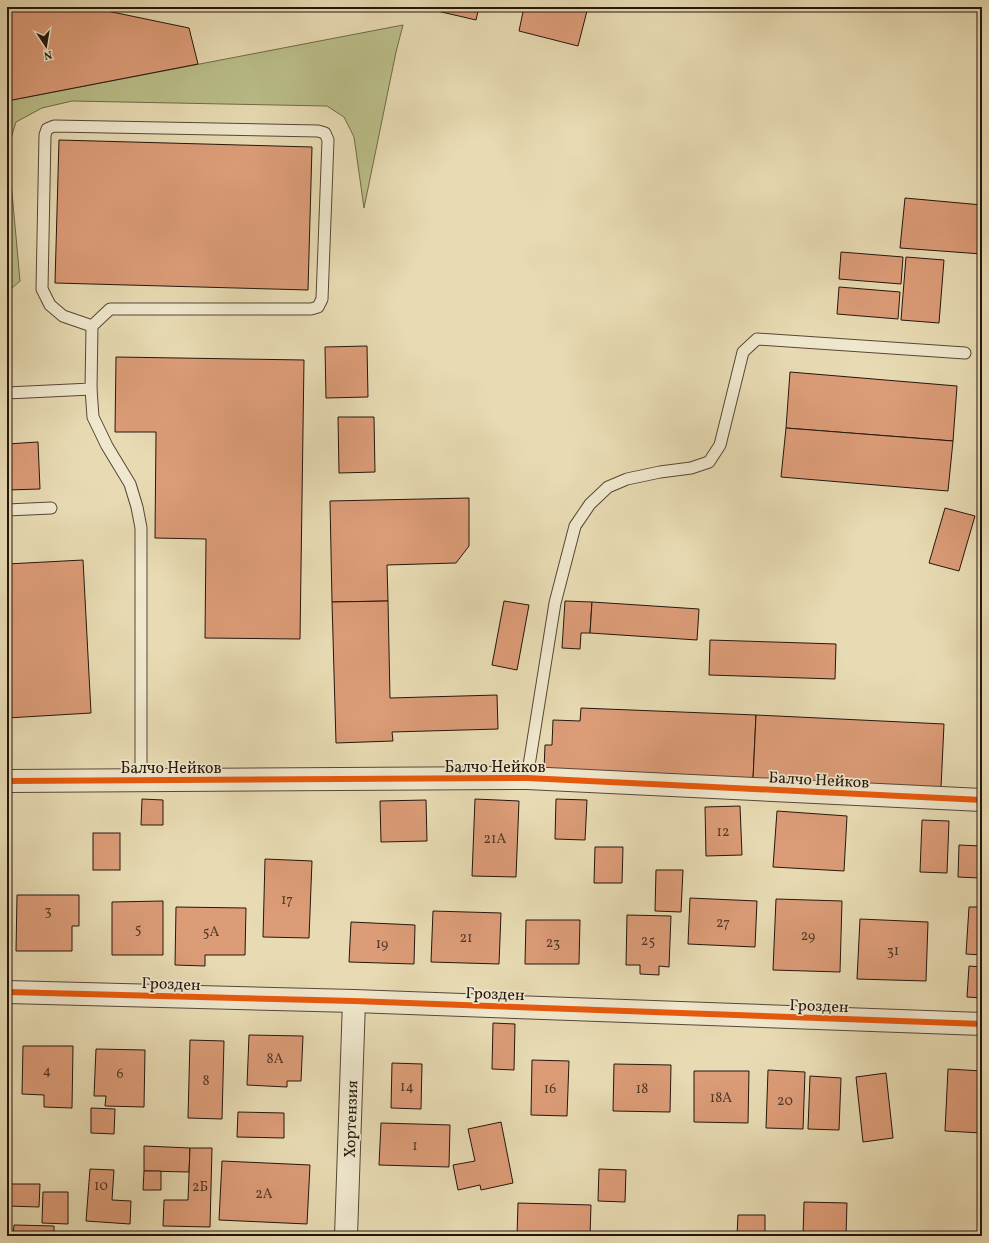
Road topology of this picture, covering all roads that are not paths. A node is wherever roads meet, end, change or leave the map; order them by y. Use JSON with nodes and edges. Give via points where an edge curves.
{"nodes":[{"id":1,"x":92,"y":326,"type":"junction"},
{"id":2,"x":965,"y":353,"type":"dead end"},
{"id":3,"x":91,"y":389,"type":"junction"},
{"id":4,"x":7,"y":393,"type":"edge"},
{"id":5,"x":51,"y":508,"type":"dead end"},
{"id":6,"x":7,"y":510,"type":"edge"},
{"id":7,"x":527,"y":778,"type":"junction"},
{"id":8,"x":141,"y":780,"type":"junction"},
{"id":9,"x":7,"y":781,"type":"edge"},
{"id":10,"x":982,"y":800,"type":"edge"},
{"id":11,"x":7,"y":992,"type":"edge"},
{"id":12,"x":354,"y":1001,"type":"junction"},
{"id":13,"x":982,"y":1024,"type":"edge"},
{"id":14,"x":346,"y":1236,"type":"edge"}],
"edges":[{"from":1,"to":1,"type":"lane","via":[[63,316],[50,306],[42,289],[46,129],[62,126],[325,133],[328,140],[322,299],[318,307],[110,309]]},
{"from":1,"to":3,"type":"lane"},
{"from":2,"to":7,"type":"lane","via":[[757,339],[743,352],[720,445],[709,462],[691,468],[627,479],[608,487],[590,504],[575,526],[555,603]]},
{"from":3,"to":4,"type":"lane"},
{"from":3,"to":8,"type":"lane","via":[[94,417],[106,446],[130,484],[141,528]]},
{"from":5,"to":6,"type":"lane"},
{"from":7,"to":8,"type":"street","name":"Балчо Нейков"},
{"from":7,"to":10,"type":"street","name":"Балчо Нейков"},
{"from":8,"to":9,"type":"street","name":"Балчо Нейков"},
{"from":11,"to":12,"type":"street","name":"Грозден"},
{"from":12,"to":13,"type":"street","name":"Грозден"},
{"from":12,"to":14,"type":"street","name":"Хортензия"}]}
